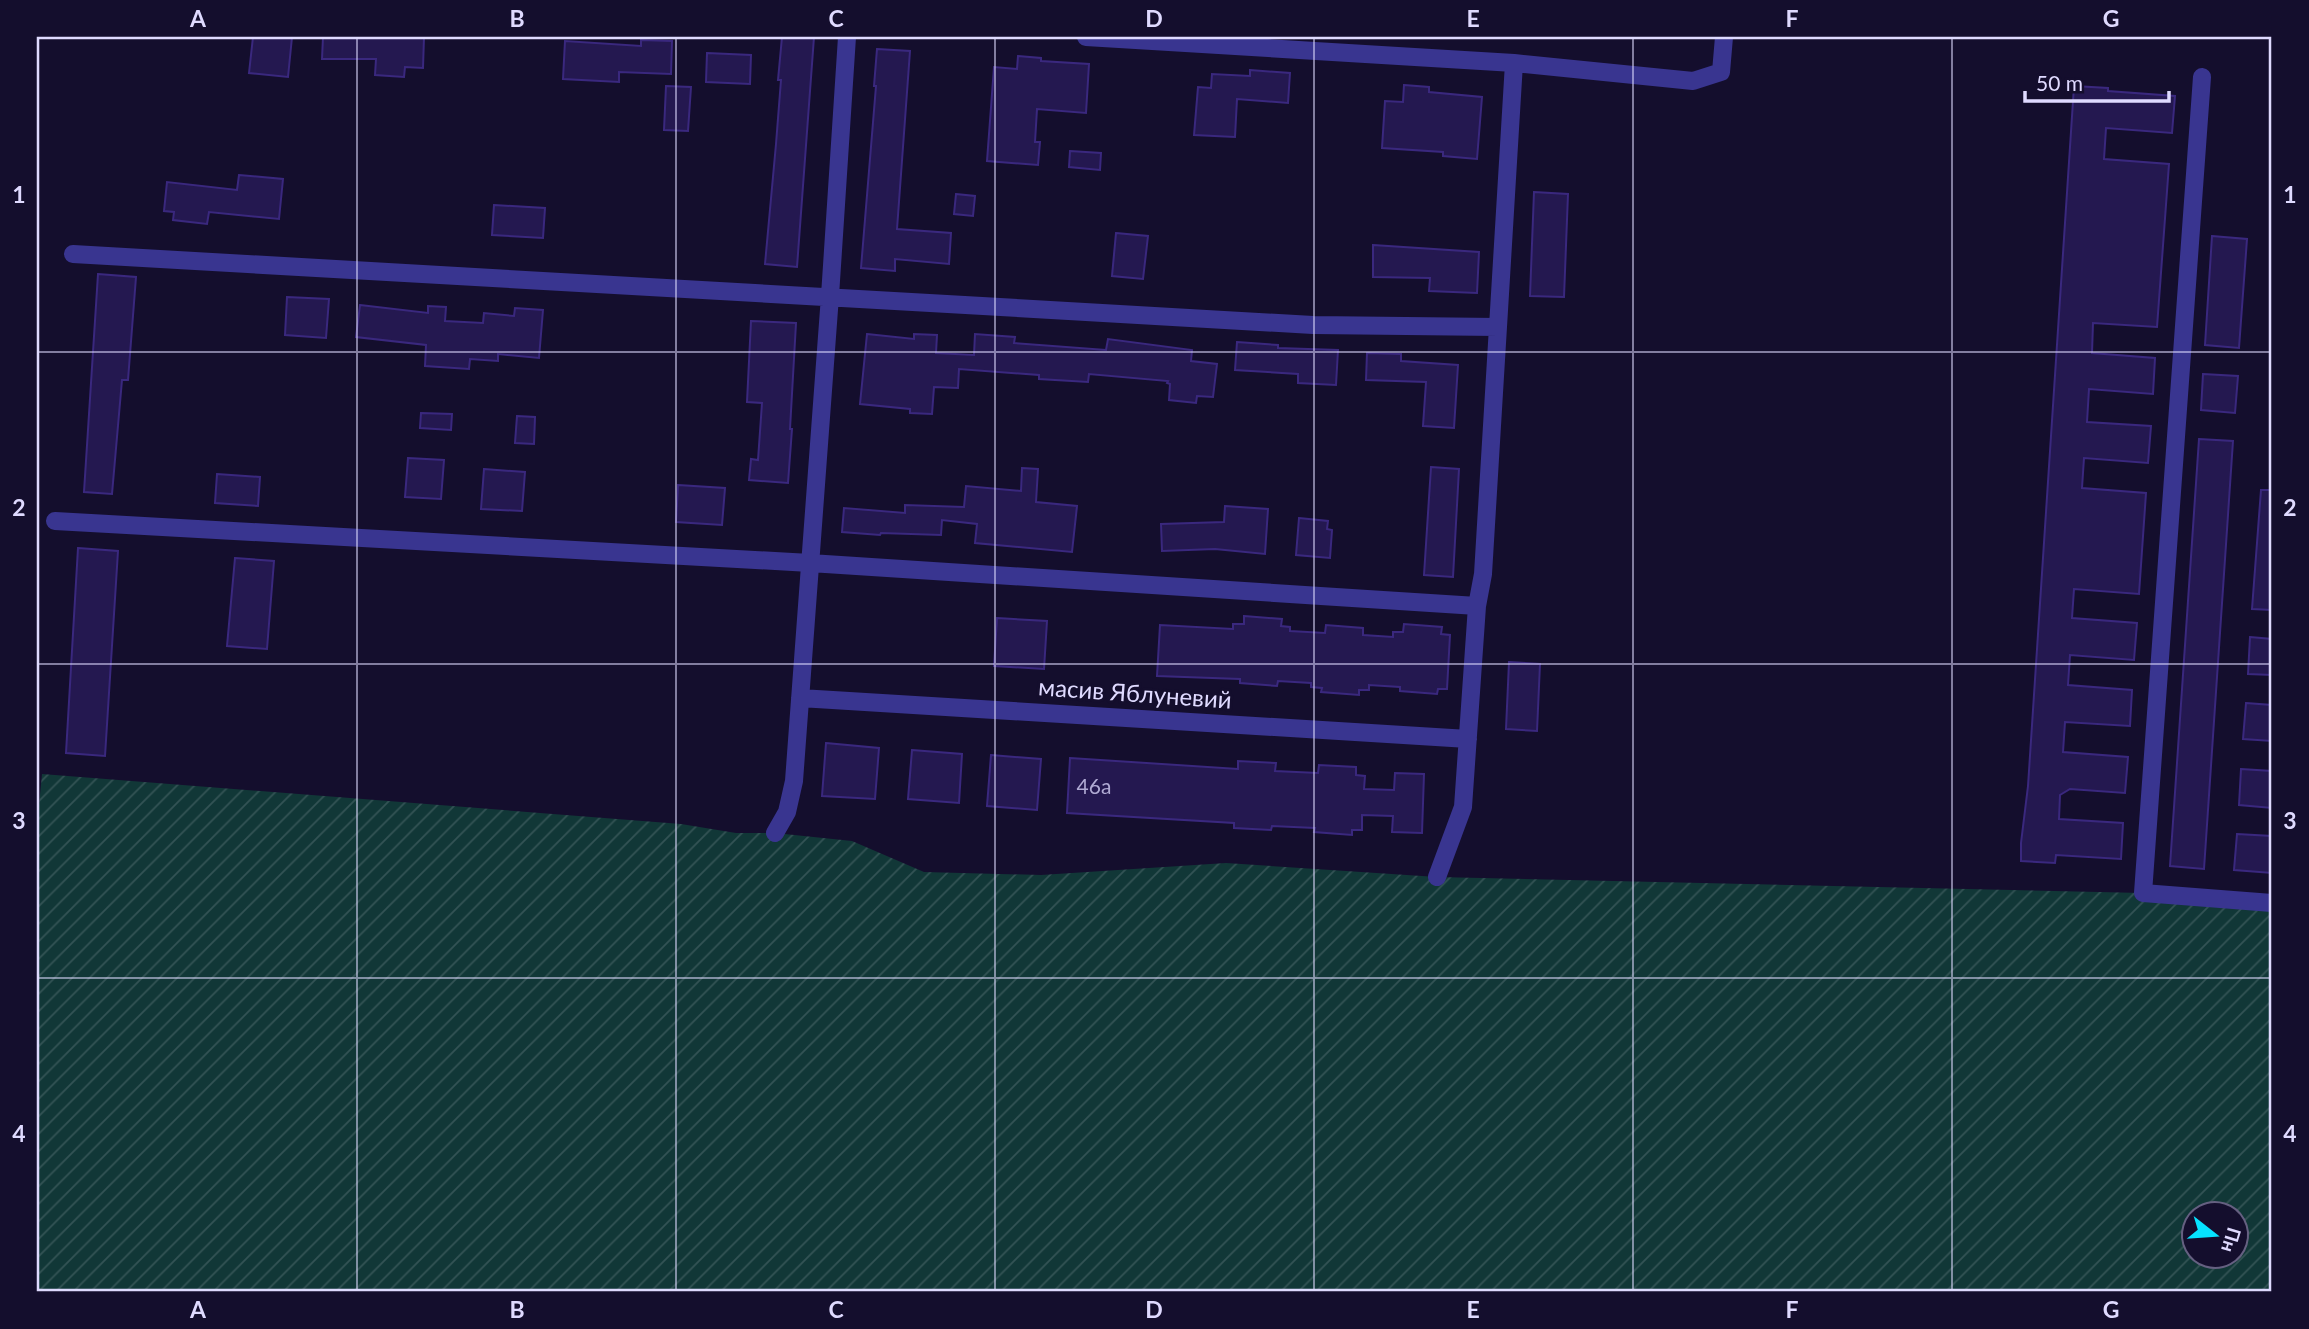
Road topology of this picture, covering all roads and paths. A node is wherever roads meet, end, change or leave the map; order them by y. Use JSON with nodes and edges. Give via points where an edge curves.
{"nodes":[{"id":1,"x":847,"y":37,"type":"edge"},
{"id":2,"x":1086,"y":37,"type":"edge"},
{"id":3,"x":1724,"y":37,"type":"edge"},
{"id":4,"x":1514,"y":63,"type":"junction"},
{"id":5,"x":2202,"y":77,"type":"dead end"},
{"id":6,"x":73,"y":254,"type":"dead end"},
{"id":7,"x":830,"y":296,"type":"junction"},
{"id":8,"x":1498,"y":327,"type":"junction"},
{"id":9,"x":55,"y":522,"type":"dead end"},
{"id":10,"x":810,"y":563,"type":"junction"},
{"id":11,"x":1477,"y":606,"type":"junction"},
{"id":12,"x":800,"y":698,"type":"junction"},
{"id":13,"x":1468,"y":740,"type":"junction"},
{"id":14,"x":775,"y":833,"type":"dead end"},
{"id":15,"x":1437,"y":877,"type":"dead end"},
{"id":16,"x":2272,"y":904,"type":"edge"}],
"edges":[{"from":1,"to":7,"type":"street"},
{"from":2,"to":4,"type":"street"},
{"from":3,"to":4,"type":"street","via":[[1721,72],[1693,81]]},
{"from":4,"to":8,"type":"street"},
{"from":5,"to":16,"type":"street","via":[[2143,893]]},
{"from":6,"to":7,"type":"street"},
{"from":7,"to":8,"type":"street","via":[[1313,326]]},
{"from":7,"to":10,"type":"street"},
{"from":8,"to":11,"type":"street","via":[[1483,574]]},
{"from":9,"to":10,"type":"street"},
{"from":10,"to":11,"type":"street"},
{"from":10,"to":12,"type":"street"},
{"from":11,"to":13,"type":"street"},
{"from":12,"to":13,"type":"street","name":"масив Яблуневий"},
{"from":12,"to":14,"type":"street","via":[[794,781],[787,812]]},
{"from":13,"to":15,"type":"street","via":[[1463,807]]}]}
